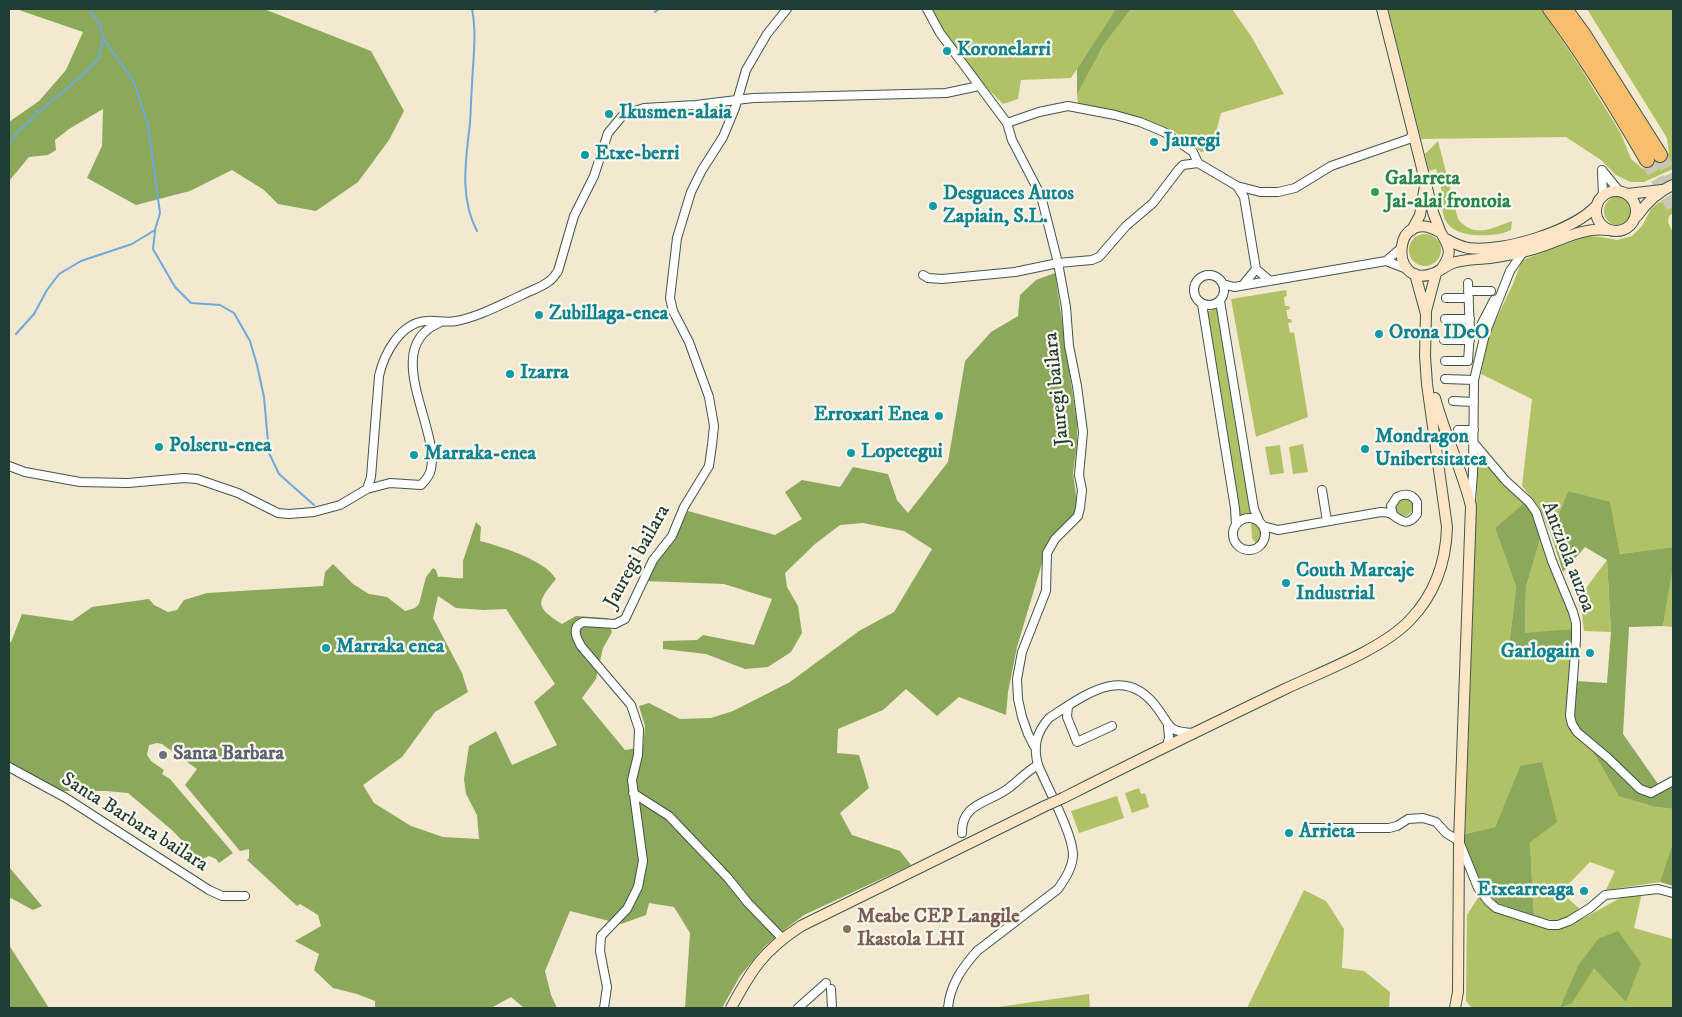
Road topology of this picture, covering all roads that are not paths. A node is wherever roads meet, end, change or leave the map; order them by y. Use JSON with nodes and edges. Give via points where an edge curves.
{"nodes":[{"id":1,"x":787,"y":9,"type":"edge"},
{"id":2,"x":927,"y":9,"type":"edge"},
{"id":3,"x":1382,"y":9,"type":"edge"},
{"id":4,"x":1550,"y":9,"type":"edge"},
{"id":5,"x":1565,"y":9,"type":"edge"},
{"id":6,"x":978,"y":86,"type":"junction"},
{"id":7,"x":736,"y":100,"type":"junction"},
{"id":8,"x":1007,"y":123,"type":"junction"},
{"id":9,"x":1414,"y":134,"type":"junction"},
{"id":10,"x":1198,"y":163,"type":"junction"},
{"id":11,"x":1426,"y":180,"type":"junction"},
{"id":12,"x":1673,"y":185,"type":"edge"},
{"id":13,"x":1238,"y":186,"type":"junction"},
{"id":14,"x":1255,"y":190,"type":"junction"},
{"id":15,"x":1662,"y":190,"type":"junction"},
{"id":16,"x":1623,"y":192,"type":"junction"},
{"id":17,"x":1243,"y":195,"type":"junction"},
{"id":18,"x":1600,"y":201,"type":"junction"},
{"id":19,"x":1637,"y":217,"type":"junction"},
{"id":20,"x":1412,"y":230,"type":"junction"},
{"id":21,"x":1607,"y":230,"type":"junction"},
{"id":22,"x":1444,"y":236,"type":"junction"},
{"id":23,"x":1400,"y":249,"type":"junction"},
{"id":24,"x":1523,"y":252,"type":"junction"},
{"id":25,"x":1496,"y":257,"type":"junction"},
{"id":26,"x":1386,"y":260,"type":"junction"},
{"id":27,"x":1058,"y":263,"type":"junction"},
{"id":28,"x":1256,"y":269,"type":"junction"},
{"id":29,"x":1439,"y":270,"type":"junction"},
{"id":30,"x":1510,"y":271,"type":"junction"},
{"id":31,"x":1412,"y":272,"type":"junction"},
{"id":32,"x":923,"y":276,"type":"dead end"},
{"id":33,"x":1270,"y":281,"type":"junction"},
{"id":34,"x":1223,"y":284,"type":"junction"},
{"id":35,"x":1244,"y":285,"type":"junction"},
{"id":36,"x":1233,"y":287,"type":"junction"},
{"id":37,"x":1468,"y":291,"type":"junction"},
{"id":38,"x":1491,"y":291,"type":"dead end"},
{"id":39,"x":1222,"y":297,"type":"junction"},
{"id":40,"x":1446,"y":298,"type":"dead end"},
{"id":41,"x":1500,"y":298,"type":"junction"},
{"id":42,"x":1202,"y":304,"type":"junction"},
{"id":43,"x":1426,"y":314,"type":"junction"},
{"id":44,"x":1470,"y":319,"type":"junction"},
{"id":45,"x":1445,"y":320,"type":"dead end"},
{"id":46,"x":440,"y":323,"type":"junction"},
{"id":47,"x":1470,"y":332,"type":"junction"},
{"id":48,"x":1444,"y":340,"type":"dead end"},
{"id":49,"x":1470,"y":340,"type":"junction"},
{"id":50,"x":1425,"y":356,"type":"junction"},
{"id":51,"x":1445,"y":361,"type":"dead end"},
{"id":52,"x":1445,"y":379,"type":"dead end"},
{"id":53,"x":1474,"y":380,"type":"junction"},
{"id":54,"x":1453,"y":401,"type":"dead end"},
{"id":55,"x":1474,"y":402,"type":"junction"},
{"id":56,"x":1458,"y":430,"type":"dead end"},
{"id":57,"x":1474,"y":430,"type":"junction"},
{"id":58,"x":1473,"y":442,"type":"junction"},
{"id":59,"x":9,"y":466,"type":"edge"},
{"id":60,"x":367,"y":489,"type":"junction"},
{"id":61,"x":1322,"y":490,"type":"dead end"},
{"id":62,"x":1392,"y":503,"type":"junction"},
{"id":63,"x":1471,"y":506,"type":"junction"},
{"id":64,"x":1382,"y":512,"type":"junction"},
{"id":65,"x":1393,"y":514,"type":"junction"},
{"id":66,"x":1327,"y":521,"type":"junction"},
{"id":67,"x":1261,"y":524,"type":"junction"},
{"id":68,"x":1236,"y":525,"type":"junction"},
{"id":69,"x":1274,"y":530,"type":"junction"},
{"id":70,"x":1264,"y":539,"type":"junction"},
{"id":71,"x":1068,"y":706,"type":"junction"},
{"id":72,"x":1049,"y":718,"type":"junction"},
{"id":73,"x":1069,"y":724,"type":"junction"},
{"id":74,"x":1112,"y":726,"type":"dead end"},
{"id":75,"x":1168,"y":726,"type":"junction"},
{"id":76,"x":1193,"y":733,"type":"junction"},
{"id":77,"x":1167,"y":745,"type":"junction"},
{"id":78,"x":1034,"y":746,"type":"junction"},
{"id":79,"x":1038,"y":765,"type":"junction"},
{"id":80,"x":9,"y":766,"type":"edge"},
{"id":81,"x":1673,"y":781,"type":"edge"},
{"id":82,"x":633,"y":793,"type":"junction"},
{"id":83,"x":1310,"y":828,"type":"dead end"},
{"id":84,"x":962,"y":833,"type":"dead end"},
{"id":85,"x":1459,"y":841,"type":"junction"},
{"id":86,"x":1673,"y":892,"type":"edge"},
{"id":87,"x":245,"y":896,"type":"dead end"},
{"id":88,"x":782,"y":938,"type":"junction"},
{"id":89,"x":604,"y":1008,"type":"edge"},
{"id":90,"x":731,"y":1008,"type":"edge"},
{"id":91,"x":798,"y":1008,"type":"edge"},
{"id":92,"x":832,"y":1008,"type":"edge"},
{"id":93,"x":948,"y":1008,"type":"edge"},
{"id":94,"x":1455,"y":1008,"type":"edge"}],
"edges":[{"from":1,"to":7,"type":"street","name":"Jauregi bailara","via":[[754,53]]},
{"from":2,"to":6,"type":"street","name":"Jauregi bailara","via":[[940,34]]},
{"from":3,"to":9,"type":"main road"},
{"from":4,"to":5,"type":"highway","via":[[1654,158],[1584,35]]},
{"from":6,"to":7,"type":"street","via":[[946,93]]},
{"from":6,"to":8,"type":"street","name":"Jauregi bailara"},
{"from":7,"to":46,"type":"street","via":[[696,106],[644,108],[623,115],[608,133],[594,176],[574,216],[554,277],[494,308],[464,320]]},
{"from":7,"to":82,"type":"street","name":"Jauregi bailara","via":[[723,137],[691,192],[677,238],[670,298],[711,404],[714,426],[709,466],[684,507],[672,536],[652,560],[624,620],[615,624],[583,622],[576,628],[581,646],[631,705],[636,719],[639,741]]},
{"from":8,"to":10,"type":"street","via":[[1068,106],[1115,114],[1164,132],[1193,152]]},
{"from":8,"to":27,"type":"street","name":"Jauregi bailara","via":[[1012,140],[1041,196]]},
{"from":9,"to":11,"type":"main road"},
{"from":9,"to":14,"type":"street","via":[[1409,139],[1331,166],[1295,188],[1278,192]]},
{"from":10,"to":13,"type":"street"},
{"from":10,"to":27,"type":"street","via":[[1183,165],[1153,203],[1126,226],[1099,257],[1084,262]]},
{"from":11,"to":20,"type":"main road","via":[[1420,215]]},
{"from":11,"to":22,"type":"main road","via":[[1433,212]]},
{"from":12,"to":15,"type":"main road"},
{"from":13,"to":14,"type":"street"},
{"from":13,"to":17,"type":"street"},
{"from":14,"to":17,"type":"street"},
{"from":15,"to":16,"type":"main road"},
{"from":15,"to":19,"type":"main road","via":[[1646,203]]},
{"from":16,"to":18,"type":"main road","via":[[1612,191]]},
{"from":16,"to":18,"type":"street","via":[[1602,170]]},
{"from":16,"to":19,"type":"main road","via":[[1634,201]]},
{"from":17,"to":28,"type":"street"},
{"from":18,"to":21,"type":"main road","via":[[1597,218]]},
{"from":18,"to":22,"type":"main road","via":[[1590,213],[1570,225],[1531,239],[1487,248],[1469,248],[1456,245]]},
{"from":19,"to":21,"type":"main road","via":[[1628,229],[1620,232]]},
{"from":20,"to":22,"type":"main road","via":[[1427,227]]},
{"from":20,"to":23,"type":"main road","via":[[1402,241]]},
{"from":21,"to":24,"type":"main road","via":[[1587,230]]},
{"from":22,"to":29,"type":"main road","via":[[1449,254]]},
{"from":23,"to":26,"type":"street"},
{"from":23,"to":31,"type":"main road"},
{"from":24,"to":25,"type":"main road"},
{"from":24,"to":30,"type":"street"},
{"from":25,"to":29,"type":"main road","via":[[1455,262]]},
{"from":25,"to":30,"type":"street","via":[[1508,265]]},
{"from":26,"to":31,"type":"street"},
{"from":26,"to":33,"type":"street"},
{"from":27,"to":32,"type":"street","via":[[969,277],[942,279]]},
{"from":27,"to":78,"type":"street","name":"Jauregi bailara","via":[[1083,432],[1079,475],[1082,490],[1078,516],[1055,539],[1047,553],[1046,590],[1022,652],[1017,679],[1018,700]]},
{"from":28,"to":33,"type":"street"},
{"from":28,"to":35,"type":"street"},
{"from":29,"to":31,"type":"main road","via":[[1422,275]]},
{"from":29,"to":43,"type":"main road"},
{"from":30,"to":41,"type":"street"},
{"from":31,"to":43,"type":"main road"},
{"from":33,"to":35,"type":"street"},
{"from":34,"to":36,"type":"street"},
{"from":34,"to":39,"type":"street"},
{"from":34,"to":42,"type":"street","via":[[1213,275],[1196,281],[1195,297]]},
{"from":35,"to":36,"type":"street"},
{"from":36,"to":39,"type":"street"},
{"from":37,"to":38,"type":"street"},
{"from":37,"to":40,"type":"street"},
{"from":37,"to":44,"type":"street"},
{"from":39,"to":42,"type":"street","via":[[1211,305]]},
{"from":39,"to":67,"type":"street","via":[[1254,509]]},
{"from":41,"to":47,"type":"street","via":[[1494,300],[1479,329]]},
{"from":41,"to":53,"type":"street","via":[[1485,334]]},
{"from":42,"to":68,"type":"street"},
{"from":43,"to":50,"type":"main road"},
{"from":44,"to":45,"type":"street"},
{"from":44,"to":47,"type":"street"},
{"from":46,"to":60,"type":"street","via":[[426,321],[406,328],[382,364],[372,477]]},
{"from":46,"to":60,"type":"street","via":[[421,337],[412,364],[432,455],[431,471],[421,486],[390,483]]},
{"from":47,"to":49,"type":"street"},
{"from":48,"to":49,"type":"street"},
{"from":49,"to":51,"type":"street","via":[[1468,361]]},
{"from":50,"to":63,"type":"main road","via":[[1442,424]]},
{"from":50,"to":76,"type":"main road","via":[[1447,527],[1444,560],[1432,592],[1410,621],[1377,645]]},
{"from":52,"to":53,"type":"street"},
{"from":53,"to":55,"type":"street"},
{"from":54,"to":55,"type":"street"},
{"from":55,"to":57,"type":"street"},
{"from":56,"to":57,"type":"street"},
{"from":57,"to":58,"type":"street"},
{"from":58,"to":63,"type":"street"},
{"from":58,"to":81,"type":"street","name":"Antziola auzoa","via":[[1536,512],[1573,612],[1576,640],[1572,724],[1640,789],[1651,792]]},
{"from":59,"to":60,"type":"street","via":[[80,482],[196,479],[238,493],[278,513],[289,514],[330,509]]},
{"from":61,"to":66,"type":"street"},
{"from":62,"to":64,"type":"street"},
{"from":62,"to":65,"type":"street"},
{"from":62,"to":65,"type":"street","via":[[1406,494],[1415,499],[1418,506],[1417,514],[1411,520],[1401,521]]},
{"from":63,"to":85,"type":"main road"},
{"from":64,"to":65,"type":"street"},
{"from":64,"to":66,"type":"street"},
{"from":66,"to":69,"type":"street"},
{"from":67,"to":68,"type":"street","via":[[1247,518]]},
{"from":67,"to":69,"type":"street"},
{"from":67,"to":70,"type":"street","via":[[1265,531]]},
{"from":68,"to":70,"type":"street","via":[[1233,536],[1241,548],[1257,549]]},
{"from":69,"to":70,"type":"street"},
{"from":71,"to":72,"type":"street"},
{"from":71,"to":73,"type":"street"},
{"from":71,"to":75,"type":"street","via":[[1100,688],[1122,684],[1142,691],[1150,698]]},
{"from":72,"to":73,"type":"street"},
{"from":72,"to":78,"type":"street","via":[[1037,735]]},
{"from":73,"to":74,"type":"street","via":[[1077,742]]},
{"from":75,"to":76,"type":"street","via":[[1176,731]]},
{"from":75,"to":77,"type":"street"},
{"from":76,"to":77,"type":"main road"},
{"from":77,"to":88,"type":"main road","bridge":true,"via":[[827,912]]},
{"from":78,"to":79,"type":"street","name":"Jauregi bailara"},
{"from":79,"to":84,"type":"street","via":[[1009,788],[970,809],[964,816]]},
{"from":79,"to":93,"type":"street","name":"Jauregi bailara","via":[[1071,840],[1073,855],[1067,876],[1058,889],[977,951],[953,984]]},
{"from":80,"to":87,"type":"street","name":"Santa Barbara bailara","via":[[66,798],[209,890],[222,896]]},
{"from":82,"to":88,"type":"street","via":[[669,816]]},
{"from":82,"to":89,"type":"street","name":"Jauregi bailara","via":[[643,861],[638,887],[627,909],[601,936],[600,951],[607,987]]},
{"from":83,"to":85,"type":"street","via":[[1389,828],[1408,819],[1423,818],[1436,822]]},
{"from":85,"to":86,"type":"street","via":[[1478,888],[1489,902],[1496,908],[1549,925],[1569,920],[1605,895],[1658,889]]},
{"from":85,"to":94,"type":"main road","via":[[1458,992]]},
{"from":88,"to":90,"type":"main road","via":[[754,967]]},
{"from":91,"to":92,"type":"street","via":[[829,986]]}]}
